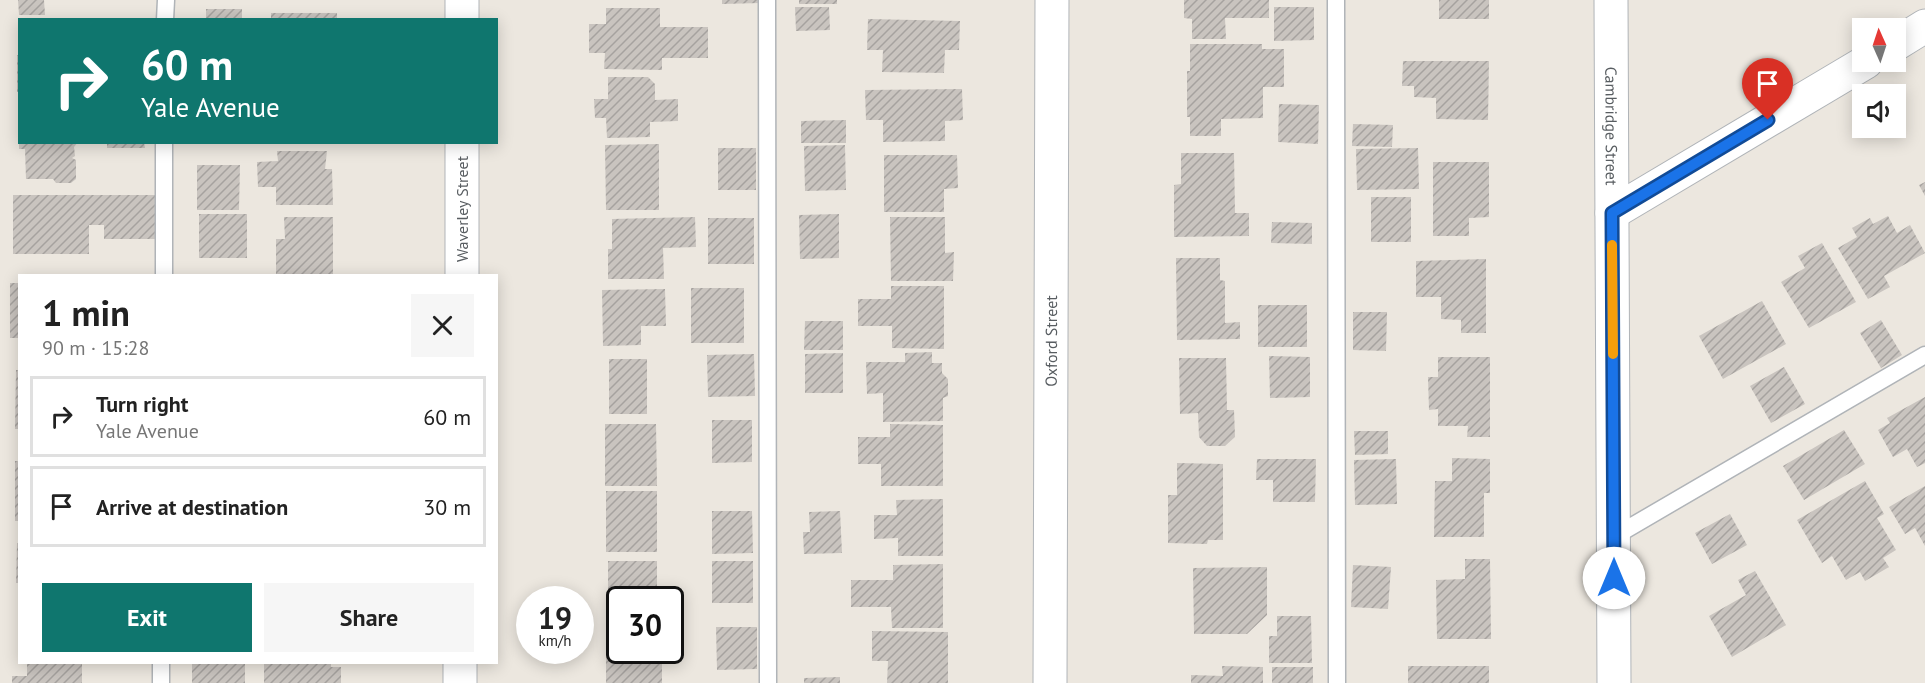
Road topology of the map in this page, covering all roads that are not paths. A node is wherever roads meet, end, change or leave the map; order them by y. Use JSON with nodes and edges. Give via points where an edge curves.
{"nodes":[{"id":1,"x":165,"y":0,"type":"edge"},
{"id":2,"x":462,"y":0,"type":"edge"},
{"id":3,"x":767,"y":0,"type":"edge"},
{"id":4,"x":1052,"y":0,"type":"edge"},
{"id":5,"x":1336,"y":0,"type":"edge"},
{"id":6,"x":1611,"y":0,"type":"edge"},
{"id":7,"x":165,"y":18,"type":"edge"},
{"id":8,"x":462,"y":18,"type":"edge"},
{"id":9,"x":1925,"y":26,"type":"edge"},
{"id":10,"x":1906,"y":38,"type":"edge"},
{"id":11,"x":1852,"y":70,"type":"edge"},
{"id":12,"x":165,"y":144,"type":"edge"},
{"id":13,"x":462,"y":144,"type":"edge"},
{"id":14,"x":1612,"y":213,"type":"junction"},
{"id":15,"x":164,"y":274,"type":"edge"},
{"id":16,"x":462,"y":274,"type":"edge"},
{"id":17,"x":1925,"y":355,"type":"edge"},
{"id":18,"x":1615,"y":536,"type":"junction"},
{"id":19,"x":161,"y":664,"type":"edge"},
{"id":20,"x":460,"y":664,"type":"edge"},
{"id":21,"x":160,"y":683,"type":"edge"},
{"id":22,"x":460,"y":683,"type":"edge"},
{"id":23,"x":768,"y":683,"type":"edge"},
{"id":24,"x":1050,"y":683,"type":"edge"},
{"id":25,"x":1337,"y":683,"type":"edge"},
{"id":26,"x":1614,"y":683,"type":"edge"}],
"edges":[{"from":1,"to":7,"type":"lane"},
{"from":2,"to":8,"type":"street"},
{"from":3,"to":23,"type":"lane"},
{"from":4,"to":24,"type":"street","name":"Oxford Street"},
{"from":5,"to":25,"type":"lane"},
{"from":6,"to":14,"type":"street","name":"Cambridge Street"},
{"from":9,"to":10,"type":"street"},
{"from":11,"to":14,"type":"street"},
{"from":12,"to":15,"type":"lane"},
{"from":13,"to":16,"type":"street","name":"Waverley Street"},
{"from":14,"to":18,"type":"street","name":"Cambridge Street"},
{"from":17,"to":18,"type":"lane"},
{"from":18,"to":26,"type":"street","name":"Cambridge Street"},
{"from":19,"to":21,"type":"lane"},
{"from":20,"to":22,"type":"street"}]}
